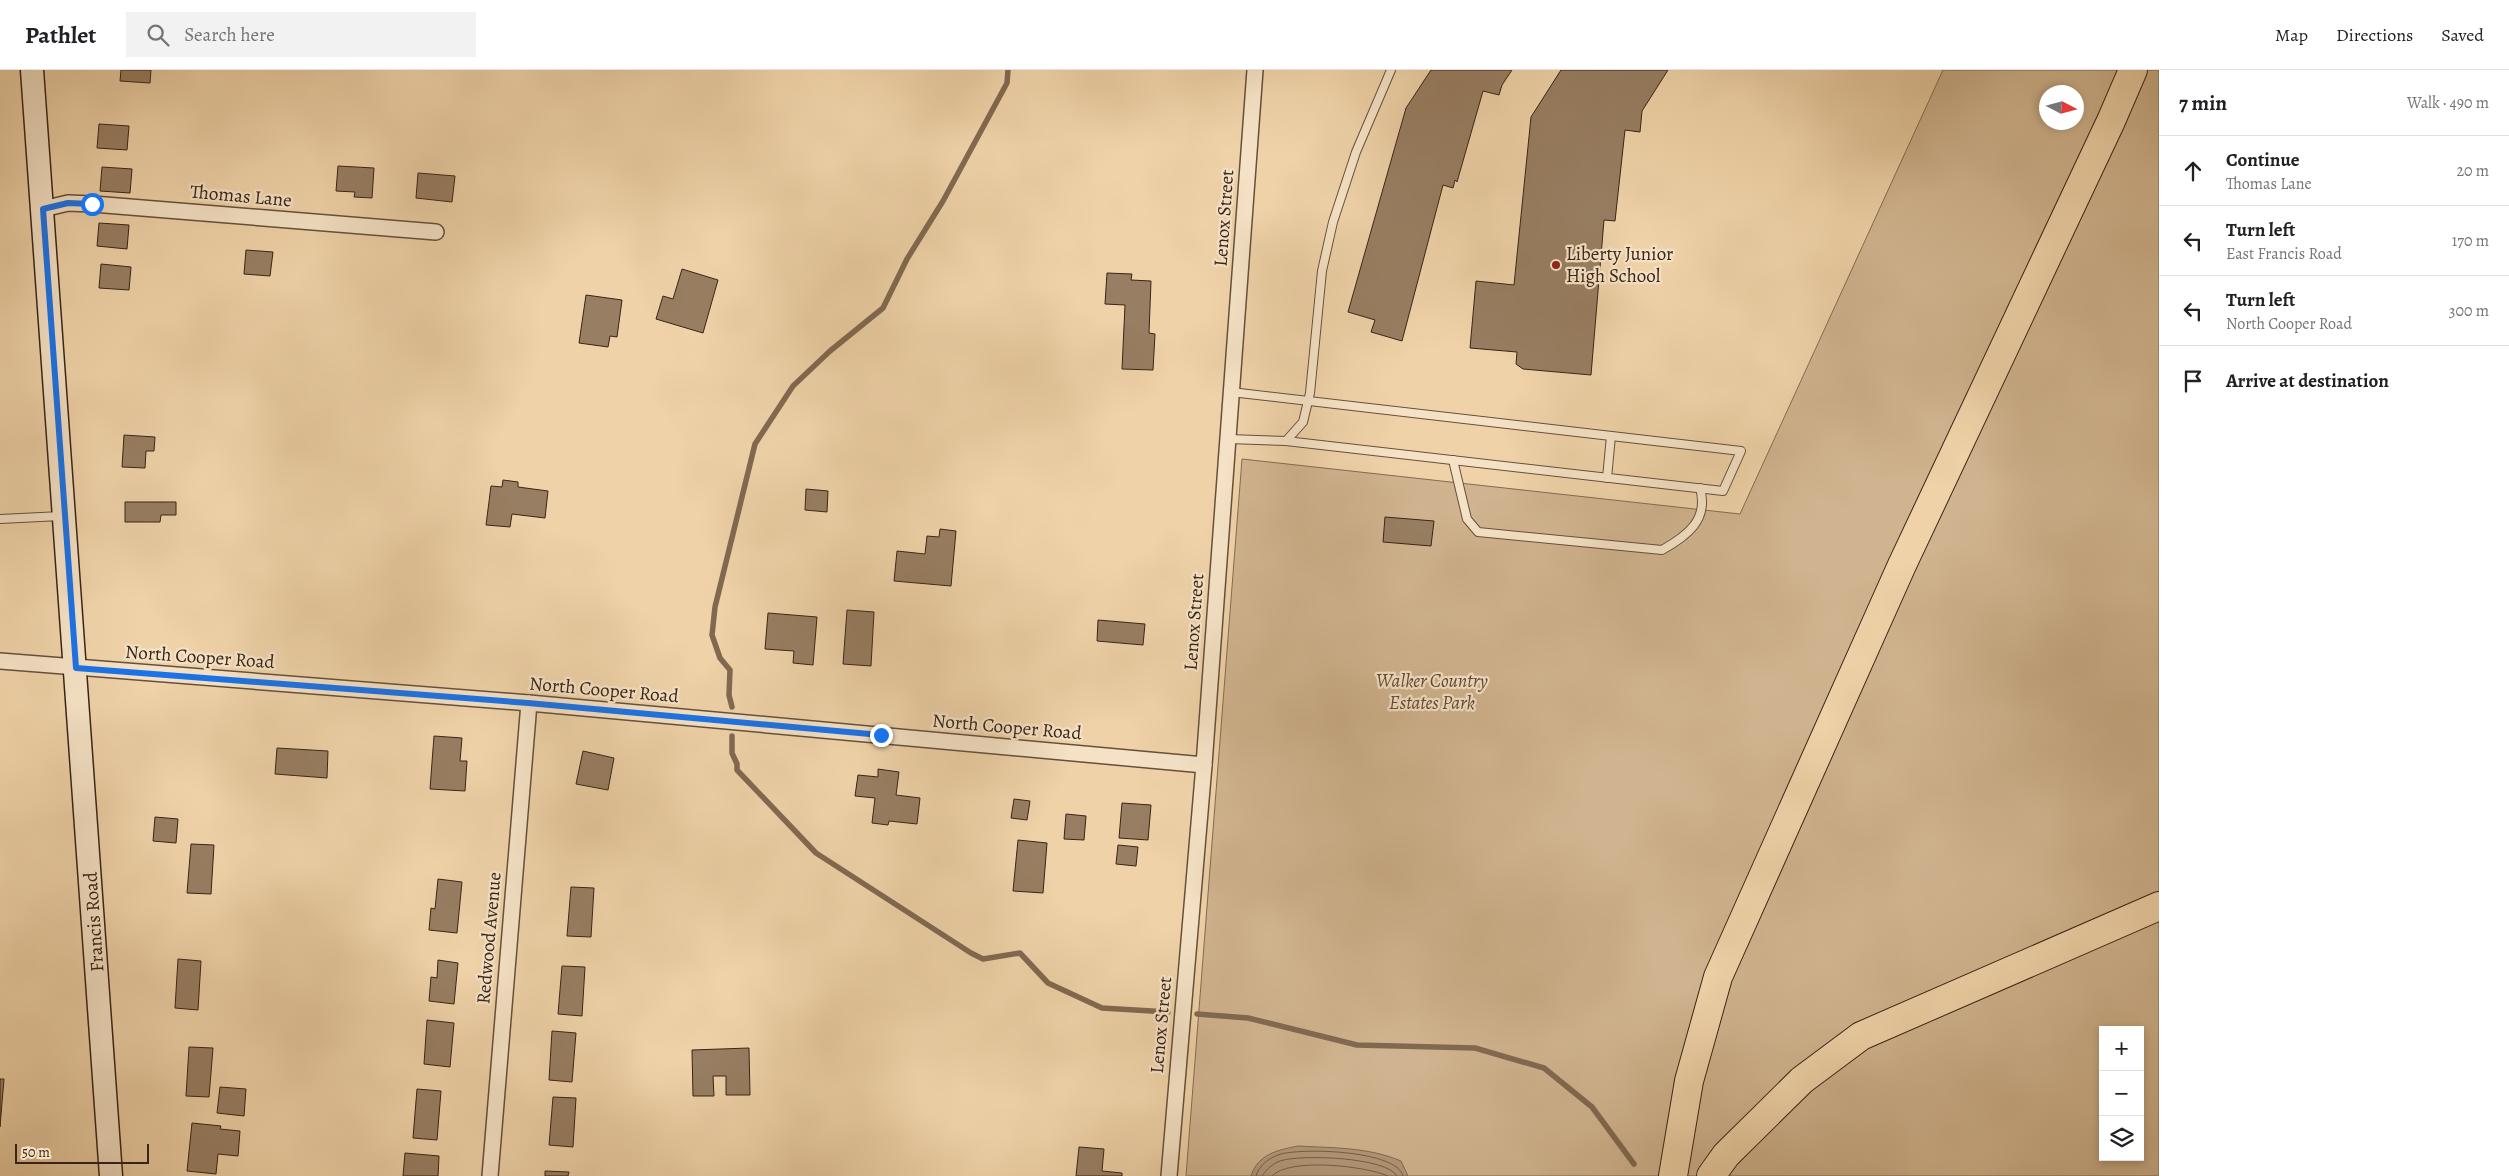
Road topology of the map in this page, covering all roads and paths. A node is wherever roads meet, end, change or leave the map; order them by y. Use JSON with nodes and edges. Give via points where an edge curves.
{"nodes":[{"id":1,"x":32,"y":70,"type":"edge"},
{"id":2,"x":1255,"y":70,"type":"edge"},
{"id":3,"x":1391,"y":70,"type":"edge"},
{"id":4,"x":2133,"y":70,"type":"edge"},
{"id":5,"x":43,"y":209,"type":"junction"},
{"id":6,"x":436,"y":232,"type":"dead end"},
{"id":7,"x":1231,"y":392,"type":"junction"},
{"id":8,"x":1308,"y":401,"type":"junction"},
{"id":9,"x":1611,"y":436,"type":"junction"},
{"id":10,"x":1228,"y":439,"type":"junction"},
{"id":11,"x":1286,"y":441,"type":"junction"},
{"id":12,"x":1453,"y":460,"type":"junction"},
{"id":13,"x":1607,"y":478,"type":"junction"},
{"id":14,"x":1700,"y":488,"type":"junction"},
{"id":15,"x":65,"y":516,"type":"junction"},
{"id":16,"x":0,"y":519,"type":"edge"},
{"id":17,"x":0,"y":661,"type":"edge"},
{"id":18,"x":76,"y":668,"type":"junction"},
{"id":19,"x":528,"y":703,"type":"junction"},
{"id":20,"x":1204,"y":765,"type":"junction"},
{"id":21,"x":2159,"y":906,"type":"edge"},
{"id":22,"x":1719,"y":1165,"type":"edge"},
{"id":23,"x":111,"y":1176,"type":"edge"},
{"id":24,"x":490,"y":1176,"type":"edge"},
{"id":25,"x":1169,"y":1176,"type":"edge"},
{"id":26,"x":1673,"y":1176,"type":"edge"}],
"edges":[{"from":1,"to":5,"type":"street","name":"Francis Road"},
{"from":2,"to":7,"type":"street","name":"Lenox Street"},
{"from":3,"to":8,"type":"lane","via":[[1356,152],[1333,222],[1322,271]]},
{"from":4,"to":26,"type":"highway","via":[[1898,574],[1718,977],[1689,1081]]},
{"from":5,"to":6,"type":"street","name":"Thomas Lane","via":[[68,203],[92,204]]},
{"from":5,"to":15,"type":"street","name":"Francis Road"},
{"from":7,"to":8,"type":"lane"},
{"from":7,"to":10,"type":"street","name":"Lenox Street"},
{"from":8,"to":9,"type":"lane"},
{"from":8,"to":11,"type":"lane","via":[[1303,422]]},
{"from":9,"to":13,"type":"lane"},
{"from":9,"to":14,"type":"lane","via":[[1741,451],[1723,491]]},
{"from":10,"to":11,"type":"lane"},
{"from":10,"to":20,"type":"street","name":"Lenox Street"},
{"from":11,"to":12,"type":"lane"},
{"from":12,"to":13,"type":"lane"},
{"from":12,"to":14,"type":"lane","via":[[1467,519],[1478,532],[1662,550],[1684,538],[1699,522],[1703,499]]},
{"from":13,"to":14,"type":"lane"},
{"from":15,"to":16,"type":"lane"},
{"from":15,"to":18,"type":"street","name":"Francis Road"},
{"from":17,"to":18,"type":"street","name":"North Cooper Road"},
{"from":18,"to":19,"type":"street","name":"North Cooper Road"},
{"from":18,"to":23,"type":"street","name":"Francis Road"},
{"from":19,"to":20,"type":"street","name":"North Cooper Road"},
{"from":19,"to":24,"type":"street","name":"Redwood Avenue"},
{"from":20,"to":25,"type":"street","name":"Lenox Street"},
{"from":21,"to":22,"type":"highway","via":[[1861,1036],[1802,1080]]}]}
